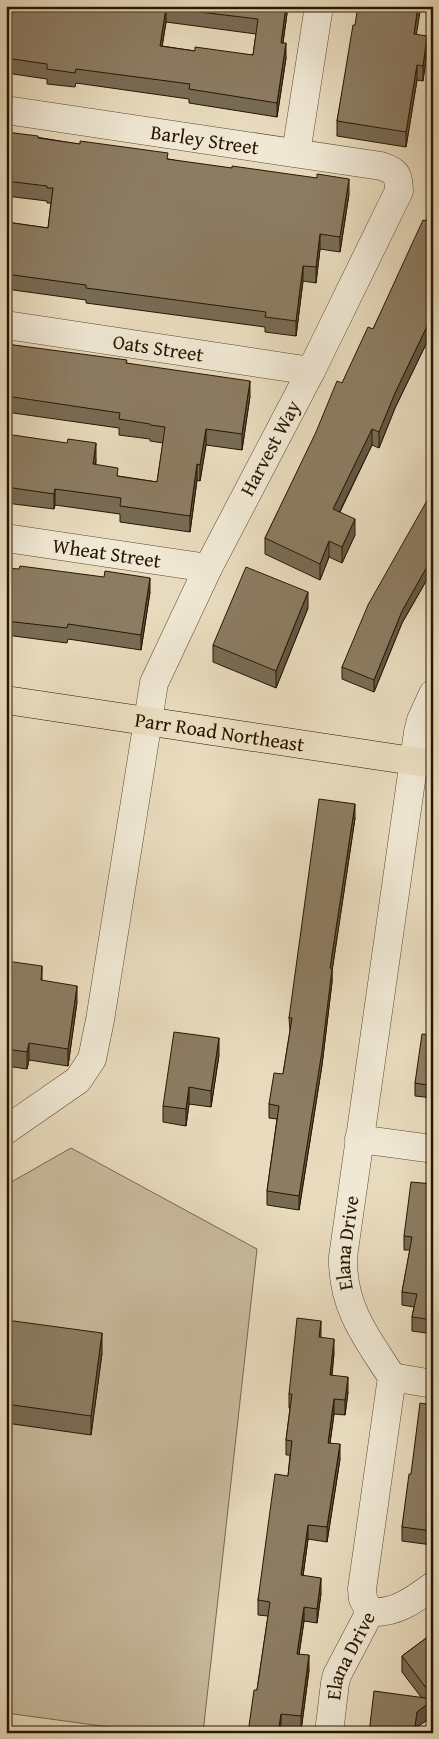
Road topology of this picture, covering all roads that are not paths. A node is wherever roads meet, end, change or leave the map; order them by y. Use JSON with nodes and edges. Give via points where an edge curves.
{"nodes":[{"id":1,"x":318,"y":6,"type":"edge"},
{"id":2,"x":6,"y":110,"type":"edge"},
{"id":3,"x":296,"y":153,"type":"junction"},
{"id":4,"x":398,"y":178,"type":"joint"},
{"id":5,"x":6,"y":325,"type":"edge"},
{"id":6,"x":311,"y":371,"type":"junction"},
{"id":7,"x":6,"y":538,"type":"edge"},
{"id":8,"x":208,"y":568,"type":"junction"},
{"id":9,"x":433,"y":694,"type":"edge"},
{"id":10,"x":6,"y":700,"type":"edge"},
{"id":11,"x":147,"y":721,"type":"junction"},
{"id":12,"x":424,"y":762,"type":"edge"},
{"id":13,"x":6,"y":1130,"type":"edge"},
{"id":14,"x":358,"y":1138,"type":"junction"},
{"id":15,"x":433,"y":1149,"type":"edge"},
{"id":16,"x":392,"y":1377,"type":"junction"},
{"id":17,"x":433,"y":1384,"type":"edge"},
{"id":18,"x":433,"y":1586,"type":"edge"},
{"id":19,"x":370,"y":1612,"type":"junction"},
{"id":20,"x":329,"y":1733,"type":"edge"}],
"edges":[{"from":1,"to":3,"type":"street"},
{"from":2,"to":3,"type":"street","name":"Barley Street"},
{"from":3,"to":4,"type":"street","name":"Barley Street","via":[[381,166],[392,170]]},
{"from":4,"to":6,"type":"street","name":"Harvest Way","via":[[399,191]]},
{"from":5,"to":6,"type":"street","name":"Oats Street"},
{"from":6,"to":8,"type":"street","name":"Harvest Way"},
{"from":7,"to":8,"type":"street","name":"Wheat Street"},
{"from":8,"to":11,"type":"street","name":"Harvest Way","via":[[154,683]]},
{"from":9,"to":12,"type":"street","name":"Elana Drive","via":[[421,720]]},
{"from":10,"to":11,"type":"main road","name":"Parr Road Northeast"},
{"from":11,"to":12,"type":"main road","name":"Parr Road Northeast"},
{"from":11,"to":13,"type":"street","name":"Harvest Way","via":[[92,1060],[78,1080]]},
{"from":12,"to":14,"type":"street","name":"Elana Drive"},
{"from":14,"to":15,"type":"street"},
{"from":14,"to":16,"type":"street","name":"Elana Drive","via":[[342,1276],[355,1317]]},
{"from":16,"to":17,"type":"street"},
{"from":16,"to":19,"type":"street","name":"Elana Drive","via":[[362,1589],[362,1599]]},
{"from":18,"to":19,"type":"street","via":[[392,1610]]},
{"from":19,"to":20,"type":"street","name":"Elana Drive","via":[[337,1675]]}]}
